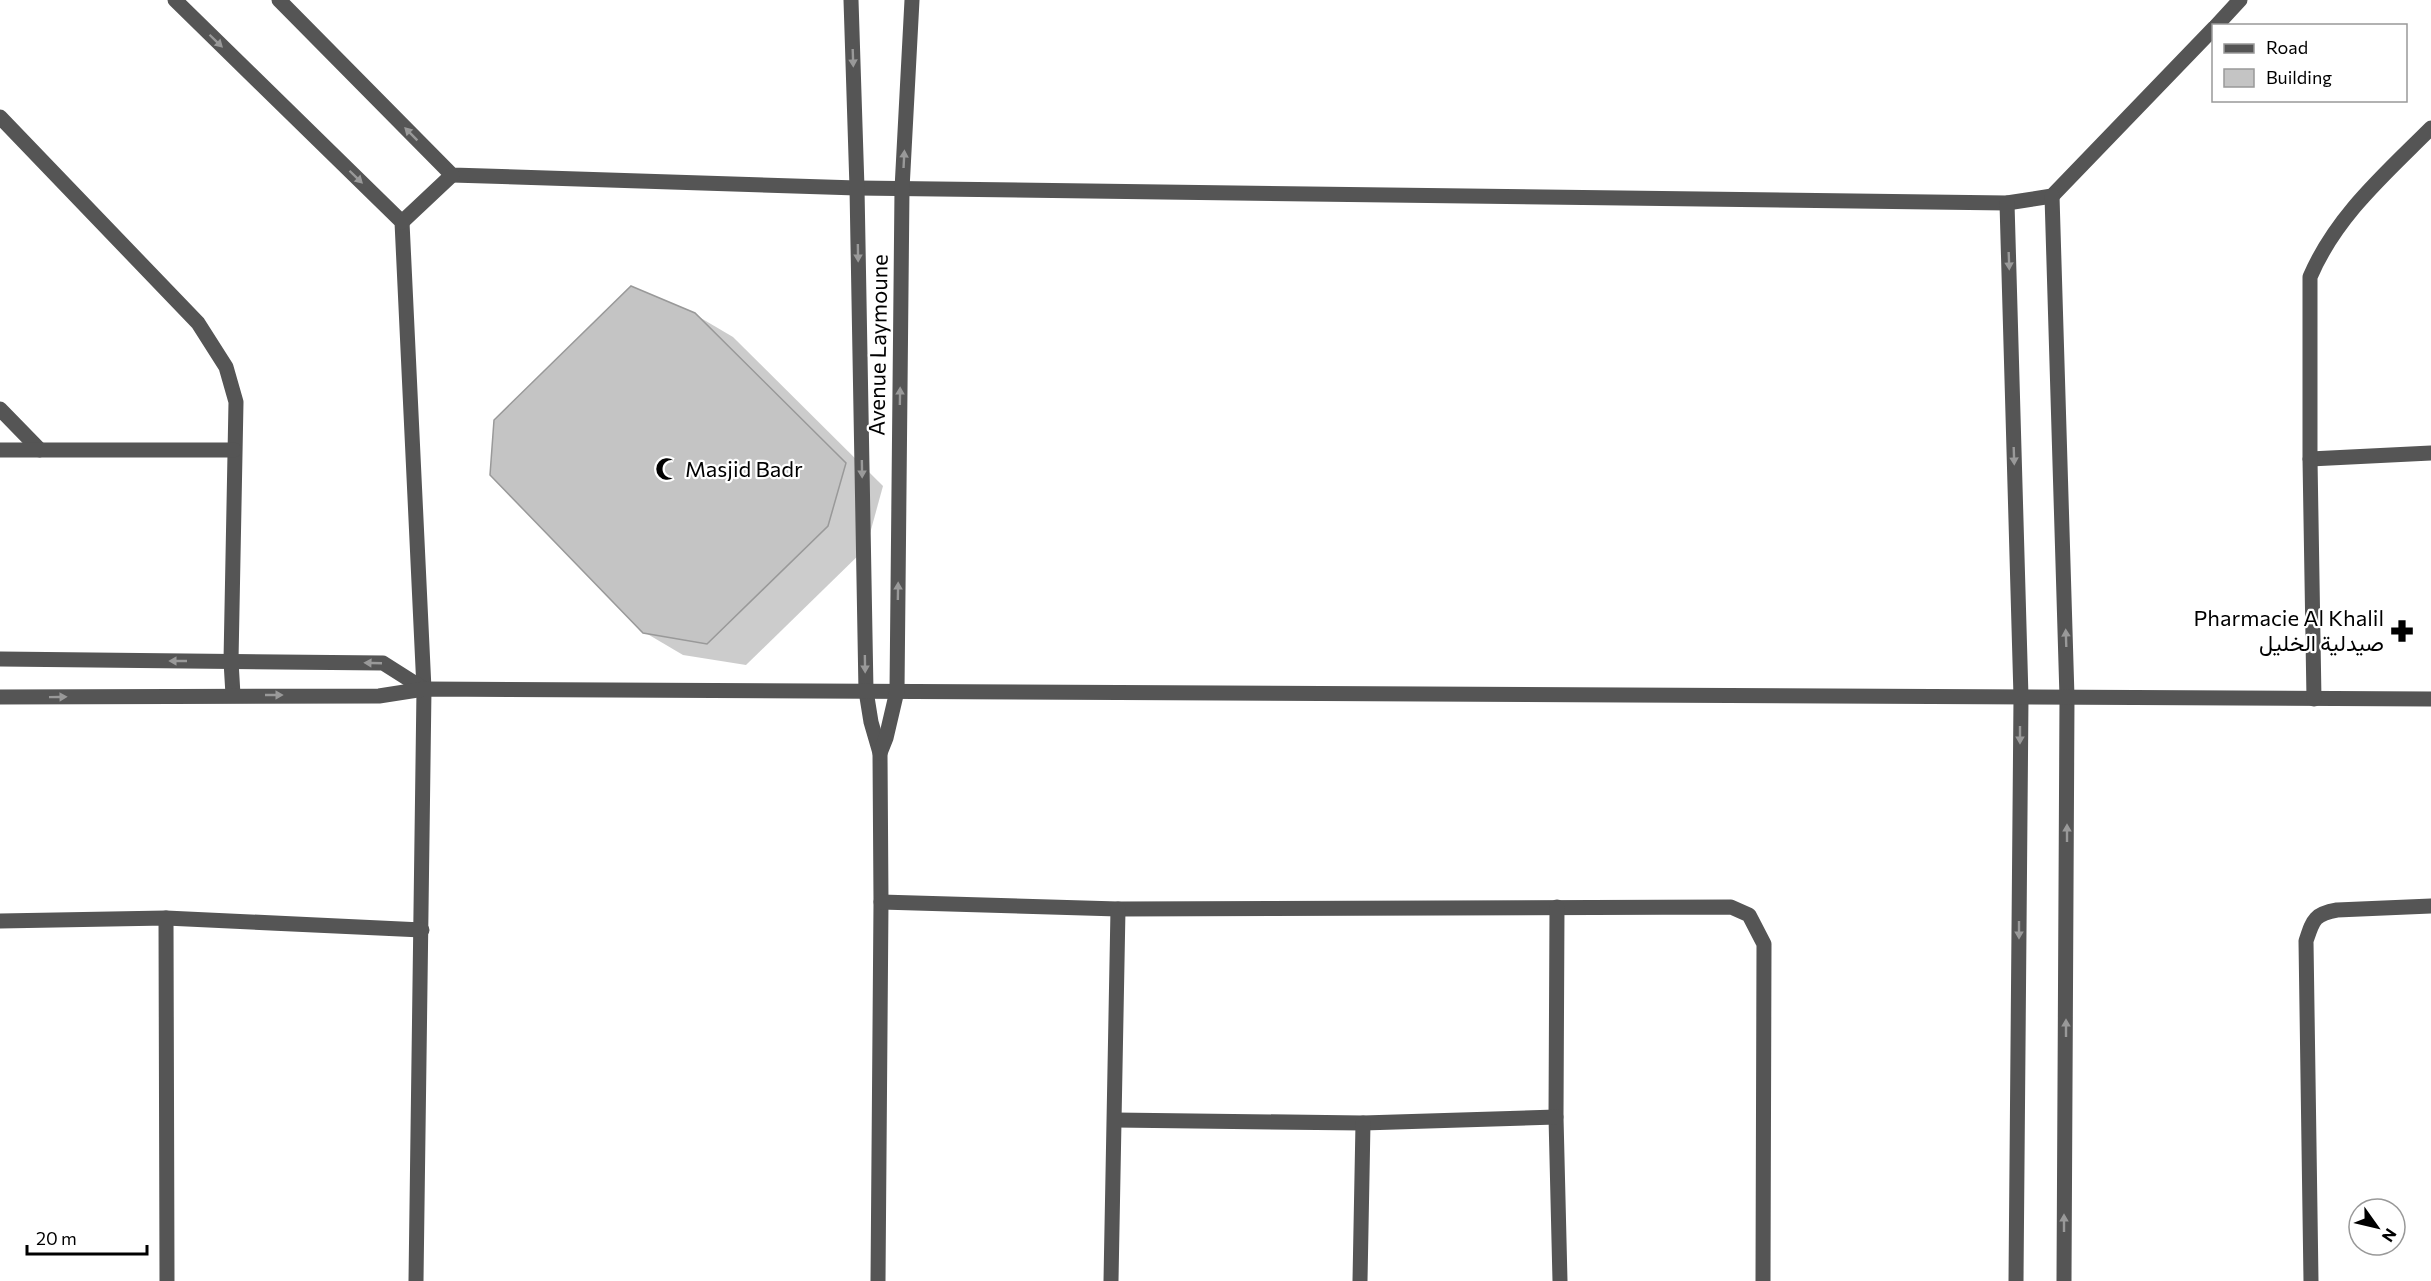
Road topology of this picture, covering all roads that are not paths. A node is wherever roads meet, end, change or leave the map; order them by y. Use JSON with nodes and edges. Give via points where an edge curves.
{"nodes":[{"id":1,"x":175,"y":0,"type":"edge"},
{"id":2,"x":279,"y":0,"type":"edge"},
{"id":3,"x":849,"y":0,"type":"edge"},
{"id":4,"x":912,"y":0,"type":"edge"},
{"id":5,"x":2240,"y":0,"type":"edge"},
{"id":6,"x":2218,"y":24,"type":"edge"},
{"id":7,"x":2212,"y":30,"type":"edge"},
{"id":8,"x":0,"y":117,"type":"edge"},
{"id":9,"x":2431,"y":128,"type":"edge"},
{"id":10,"x":452,"y":175,"type":"junction"},
{"id":11,"x":857,"y":189,"type":"junction"},
{"id":12,"x":902,"y":189,"type":"junction"},
{"id":13,"x":2052,"y":196,"type":"junction"},
{"id":14,"x":2007,"y":203,"type":"junction"},
{"id":15,"x":402,"y":222,"type":"junction"},
{"id":16,"x":0,"y":410,"type":"edge"},
{"id":17,"x":0,"y":450,"type":"edge"},
{"id":18,"x":40,"y":450,"type":"junction"},
{"id":19,"x":234,"y":450,"type":"junction"},
{"id":20,"x":2431,"y":453,"type":"edge"},
{"id":21,"x":2310,"y":459,"type":"junction"},
{"id":22,"x":0,"y":659,"type":"edge"},
{"id":23,"x":231,"y":661,"type":"junction"},
{"id":24,"x":424,"y":689,"type":"junction"},
{"id":25,"x":866,"y":691,"type":"junction"},
{"id":26,"x":897,"y":691,"type":"junction"},
{"id":27,"x":233,"y":695,"type":"junction"},
{"id":28,"x":0,"y":697,"type":"edge"},
{"id":29,"x":2021,"y":697,"type":"junction"},
{"id":30,"x":2067,"y":697,"type":"junction"},
{"id":31,"x":2314,"y":699,"type":"junction"},
{"id":32,"x":2431,"y":699,"type":"edge"},
{"id":33,"x":880,"y":753,"type":"junction"},
{"id":34,"x":881,"y":902,"type":"junction"},
{"id":35,"x":2431,"y":906,"type":"edge"},
{"id":36,"x":1557,"y":907,"type":"junction"},
{"id":37,"x":1118,"y":909,"type":"junction"},
{"id":38,"x":166,"y":918,"type":"junction"},
{"id":39,"x":0,"y":921,"type":"edge"},
{"id":40,"x":422,"y":930,"type":"junction"},
{"id":41,"x":1556,"y":1117,"type":"junction"},
{"id":42,"x":1115,"y":1120,"type":"junction"},
{"id":43,"x":1363,"y":1123,"type":"junction"},
{"id":44,"x":167,"y":1281,"type":"edge"},
{"id":45,"x":416,"y":1281,"type":"edge"},
{"id":46,"x":878,"y":1281,"type":"edge"},
{"id":47,"x":1111,"y":1281,"type":"edge"},
{"id":48,"x":1360,"y":1281,"type":"edge"},
{"id":49,"x":1560,"y":1281,"type":"edge"},
{"id":50,"x":1763,"y":1281,"type":"edge"},
{"id":51,"x":2016,"y":1281,"type":"edge"},
{"id":52,"x":2064,"y":1281,"type":"edge"},
{"id":53,"x":2311,"y":1281,"type":"edge"}],
"edges":[{"from":1,"to":15,"type":"street","one_way":true},
{"from":10,"to":2,"type":"street","one_way":true},
{"from":3,"to":11,"type":"street","one_way":true},
{"from":12,"to":4,"type":"street","name":"Avenue Laymoune","one_way":true},
{"from":5,"to":6,"type":"street"},
{"from":7,"to":13,"type":"street"},
{"from":8,"to":19,"type":"street","via":[[198,323],[226,367],[236,402]]},
{"from":9,"to":21,"type":"street","via":[[2362,196],[2322,250],[2310,277]]},
{"from":10,"to":11,"type":"street"},
{"from":10,"to":15,"type":"street"},
{"from":11,"to":12,"type":"street"},
{"from":11,"to":25,"type":"street","one_way":true},
{"from":12,"to":14,"type":"street"},
{"from":26,"to":12,"type":"street","name":"Avenue Laymoune","one_way":true},
{"from":13,"to":14,"type":"street"},
{"from":30,"to":13,"type":"street","one_way":true},
{"from":14,"to":29,"type":"street","one_way":true},
{"from":15,"to":24,"type":"street"},
{"from":16,"to":18,"type":"street"},
{"from":17,"to":18,"type":"street"},
{"from":18,"to":19,"type":"street"},
{"from":19,"to":23,"type":"street"},
{"from":20,"to":21,"type":"street"},
{"from":21,"to":31,"type":"street"},
{"from":23,"to":22,"type":"street","one_way":true},
{"from":24,"to":23,"type":"street","one_way":true,"via":[[383,663]]},
{"from":23,"to":27,"type":"street"},
{"from":24,"to":25,"type":"street"},
{"from":27,"to":24,"type":"street","one_way":true,"via":[[379,696]]},
{"from":24,"to":40,"type":"street"},
{"from":25,"to":26,"type":"street"},
{"from":25,"to":33,"type":"street"},
{"from":26,"to":29,"type":"street"},
{"from":26,"to":33,"type":"street","name":"Avenue Laymoune"},
{"from":28,"to":27,"type":"street","one_way":true},
{"from":29,"to":30,"type":"street"},
{"from":29,"to":51,"type":"street","one_way":true},
{"from":30,"to":31,"type":"street"},
{"from":52,"to":30,"type":"street","one_way":true},
{"from":31,"to":32,"type":"street"},
{"from":33,"to":34,"type":"street"},
{"from":34,"to":37,"type":"street"},
{"from":34,"to":46,"type":"street"},
{"from":35,"to":53,"type":"street","via":[[2322,913],[2313,921],[2306,941]]},
{"from":36,"to":37,"type":"street"},
{"from":36,"to":41,"type":"street"},
{"from":36,"to":50,"type":"street","via":[[1731,907],[1749,915],[1757,927],[1764,944]]},
{"from":37,"to":42,"type":"street"},
{"from":38,"to":39,"type":"street"},
{"from":38,"to":40,"type":"street"},
{"from":38,"to":44,"type":"street"},
{"from":40,"to":45,"type":"street"},
{"from":41,"to":43,"type":"street"},
{"from":41,"to":49,"type":"street"},
{"from":42,"to":43,"type":"street"},
{"from":42,"to":47,"type":"street"},
{"from":43,"to":48,"type":"street"}]}
